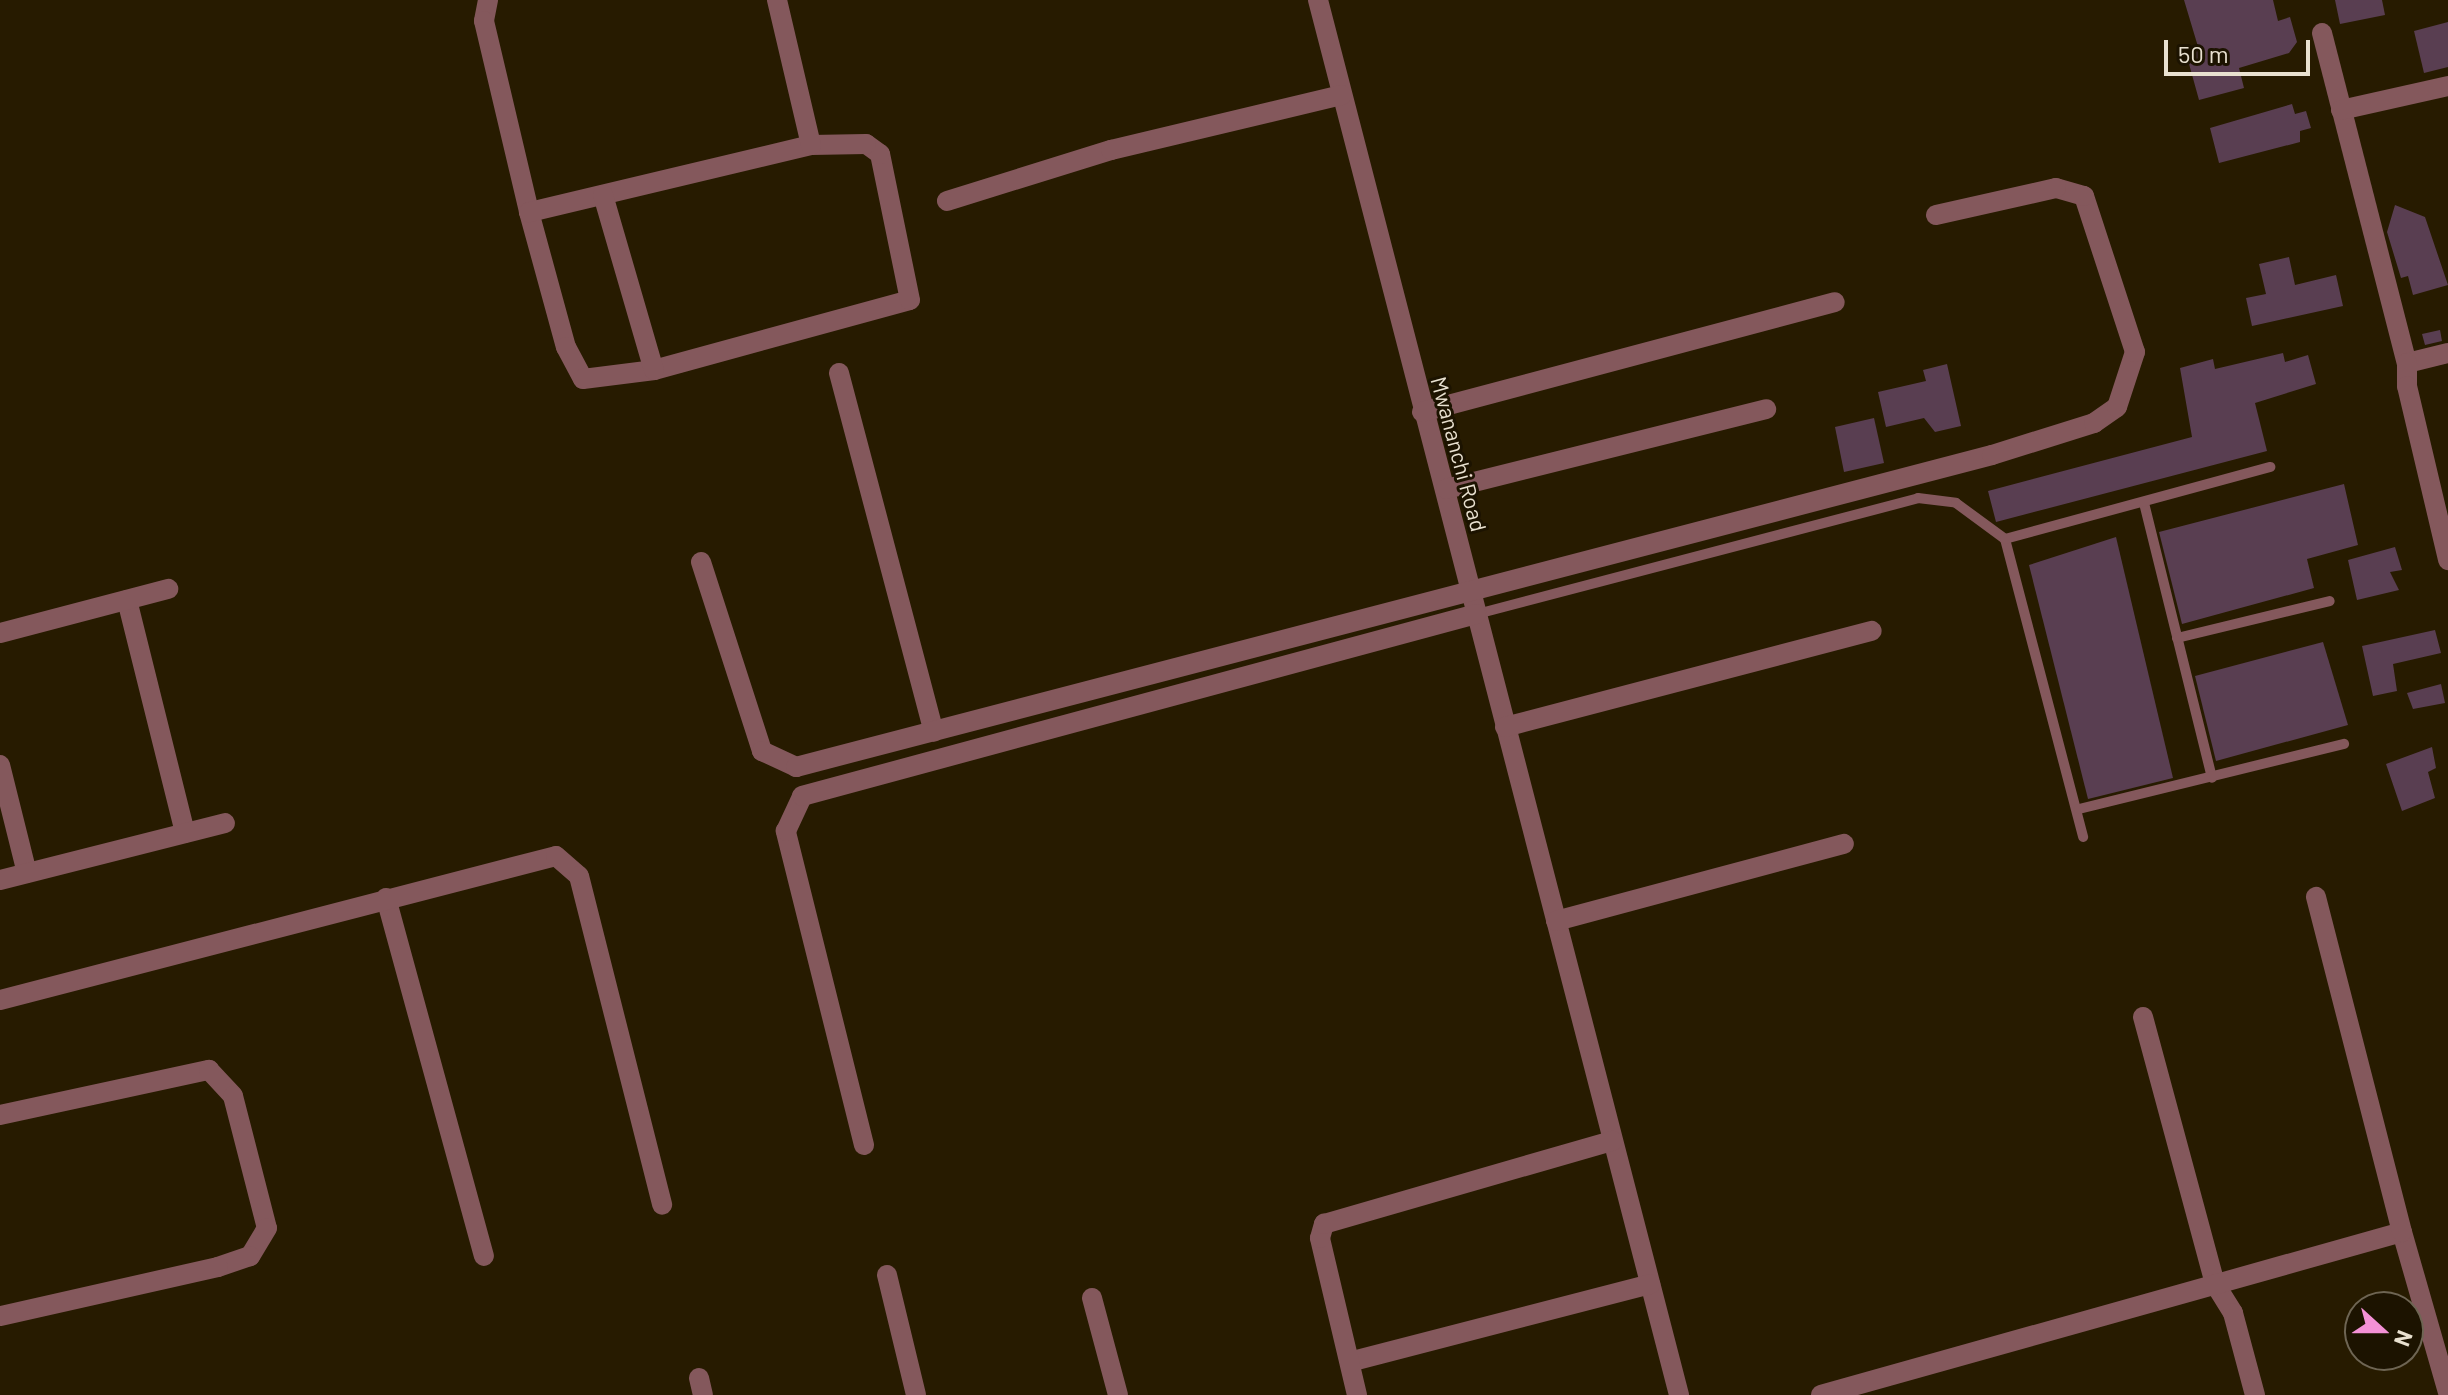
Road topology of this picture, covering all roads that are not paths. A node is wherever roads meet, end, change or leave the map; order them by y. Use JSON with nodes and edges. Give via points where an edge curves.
{"nodes":[{"id":1,"x":488,"y":0,"type":"edge"},
{"id":2,"x":777,"y":0,"type":"edge"},
{"id":3,"x":1318,"y":0,"type":"edge"},
{"id":4,"x":2322,"y":33,"type":"dead end"},
{"id":5,"x":2448,"y":86,"type":"edge"},
{"id":6,"x":1342,"y":95,"type":"junction"},
{"id":7,"x":2341,"y":110,"type":"junction"},
{"id":8,"x":811,"y":145,"type":"junction"},
{"id":9,"x":603,"y":195,"type":"junction"},
{"id":10,"x":947,"y":201,"type":"dead end"},
{"id":11,"x":529,"y":212,"type":"junction"},
{"id":12,"x":1936,"y":215,"type":"dead end"},
{"id":13,"x":1835,"y":302,"type":"dead end"},
{"id":14,"x":2448,"y":353,"type":"edge"},
{"id":15,"x":2407,"y":363,"type":"junction"},
{"id":16,"x":654,"y":370,"type":"junction"},
{"id":17,"x":839,"y":373,"type":"dead end"},
{"id":18,"x":1766,"y":409,"type":"dead end"},
{"id":19,"x":1422,"y":412,"type":"junction"},
{"id":20,"x":2270,"y":467,"type":"dead end"},
{"id":21,"x":1446,"y":489,"type":"junction"},
{"id":22,"x":2144,"y":503,"type":"junction"},
{"id":23,"x":2005,"y":539,"type":"junction"},
{"id":24,"x":2448,"y":560,"type":"edge"},
{"id":25,"x":701,"y":562,"type":"dead end"},
{"id":26,"x":168,"y":589,"type":"dead end"},
{"id":27,"x":1471,"y":591,"type":"junction"},
{"id":28,"x":127,"y":600,"type":"junction"},
{"id":29,"x":2330,"y":601,"type":"dead end"},
{"id":30,"x":1476,"y":614,"type":"junction"},
{"id":31,"x":1872,"y":631,"type":"dead end"},
{"id":32,"x":0,"y":633,"type":"edge"},
{"id":33,"x":2177,"y":638,"type":"junction"},
{"id":34,"x":1505,"y":727,"type":"junction"},
{"id":35,"x":934,"y":732,"type":"junction"},
{"id":36,"x":2344,"y":744,"type":"dead end"},
{"id":37,"x":0,"y":765,"type":"edge"},
{"id":38,"x":2212,"y":778,"type":"junction"},
{"id":39,"x":2079,"y":809,"type":"junction"},
{"id":40,"x":225,"y":823,"type":"dead end"},
{"id":41,"x":185,"y":833,"type":"junction"},
{"id":42,"x":2083,"y":837,"type":"dead end"},
{"id":43,"x":1844,"y":844,"type":"dead end"},
{"id":44,"x":27,"y":873,"type":"junction"},
{"id":45,"x":0,"y":880,"type":"edge"},
{"id":46,"x":2316,"y":897,"type":"dead end"},
{"id":47,"x":386,"y":898,"type":"junction"},
{"id":48,"x":1556,"y":921,"type":"junction"},
{"id":49,"x":0,"y":1000,"type":"edge"},
{"id":50,"x":2143,"y":1017,"type":"dead end"},
{"id":51,"x":0,"y":1115,"type":"edge"},
{"id":52,"x":1612,"y":1141,"type":"junction"},
{"id":53,"x":864,"y":1145,"type":"dead end"},
{"id":54,"x":662,"y":1205,"type":"dead end"},
{"id":55,"x":2402,"y":1232,"type":"junction"},
{"id":56,"x":484,"y":1256,"type":"dead end"},
{"id":57,"x":887,"y":1275,"type":"dead end"},
{"id":58,"x":1650,"y":1284,"type":"junction"},
{"id":59,"x":2215,"y":1284,"type":"junction"},
{"id":60,"x":1092,"y":1298,"type":"dead end"},
{"id":61,"x":0,"y":1316,"type":"edge"},
{"id":62,"x":1353,"y":1361,"type":"junction"},
{"id":63,"x":2448,"y":1392,"type":"edge"},
{"id":64,"x":916,"y":1395,"type":"edge"},
{"id":65,"x":1118,"y":1395,"type":"edge"},
{"id":66,"x":1357,"y":1395,"type":"edge"},
{"id":67,"x":1679,"y":1395,"type":"edge"},
{"id":68,"x":1821,"y":1395,"type":"edge"},
{"id":69,"x":2255,"y":1395,"type":"edge"}],
"edges":[{"from":1,"to":11,"type":"street","via":[[484,21]]},
{"from":2,"to":8,"type":"street"},
{"from":3,"to":6,"type":"street","name":"Mwananchi Road"},
{"from":4,"to":7,"type":"street"},
{"from":5,"to":7,"type":"street"},
{"from":6,"to":10,"type":"street","via":[[1111,150]]},
{"from":6,"to":19,"type":"street","name":"Mwananchi Road"},
{"from":7,"to":15,"type":"street"},
{"from":8,"to":9,"type":"street"},
{"from":8,"to":16,"type":"street","via":[[848,142],[880,154],[910,300]]},
{"from":9,"to":11,"type":"street"},
{"from":9,"to":16,"type":"street"},
{"from":11,"to":16,"type":"street","via":[[566,347],[583,379]]},
{"from":12,"to":27,"type":"street","via":[[2056,188],[2084,196],[2135,352],[2117,407],[2094,423],[1992,455]]},
{"from":13,"to":19,"type":"street"},
{"from":14,"to":15,"type":"street"},
{"from":15,"to":24,"type":"street","via":[[2412,428]]},
{"from":17,"to":35,"type":"street"},
{"from":18,"to":21,"type":"street"},
{"from":19,"to":21,"type":"street","name":"Mwananchi Road"},
{"from":20,"to":22,"type":"lane"},
{"from":21,"to":27,"type":"street","name":"Mwananchi Road"},
{"from":22,"to":23,"type":"lane"},
{"from":22,"to":33,"type":"lane"},
{"from":23,"to":30,"type":"lane","via":[[1956,503],[1918,498]]},
{"from":23,"to":39,"type":"lane"},
{"from":25,"to":35,"type":"street","via":[[755,731],[774,761],[796,767]]},
{"from":26,"to":28,"type":"street"},
{"from":27,"to":30,"type":"street","name":"Mwananchi Road"},
{"from":27,"to":35,"type":"street"},
{"from":28,"to":32,"type":"street"},
{"from":28,"to":41,"type":"street"},
{"from":29,"to":33,"type":"lane"},
{"from":30,"to":34,"type":"street","name":"Mwananchi Road"},
{"from":30,"to":53,"type":"street","via":[[802,796],[786,831]]},
{"from":31,"to":34,"type":"street"},
{"from":33,"to":38,"type":"lane"},
{"from":34,"to":48,"type":"street","name":"Mwananchi Road"},
{"from":36,"to":38,"type":"lane"},
{"from":37,"to":44,"type":"street"},
{"from":38,"to":39,"type":"lane"},
{"from":39,"to":42,"type":"lane"},
{"from":40,"to":41,"type":"street"},
{"from":41,"to":44,"type":"street"},
{"from":43,"to":48,"type":"street"},
{"from":44,"to":45,"type":"street"},
{"from":46,"to":55,"type":"street"},
{"from":47,"to":49,"type":"street"},
{"from":47,"to":54,"type":"street","via":[[532,860],[570,861]]},
{"from":47,"to":56,"type":"street"},
{"from":48,"to":52,"type":"street","name":"Mwananchi Road"},
{"from":50,"to":59,"type":"street"},
{"from":51,"to":61,"type":"street","via":[[209,1070],[233,1096],[267,1228],[250,1256],[218,1267]]},
{"from":52,"to":58,"type":"street","name":"Mwananchi Road"},
{"from":52,"to":62,"type":"street","via":[[1324,1224],[1320,1238]]},
{"from":55,"to":59,"type":"street"},
{"from":55,"to":63,"type":"street"},
{"from":57,"to":64,"type":"street"},
{"from":58,"to":62,"type":"street"},
{"from":58,"to":67,"type":"street","name":"Mwananchi Road"},
{"from":59,"to":68,"type":"street"},
{"from":59,"to":69,"type":"street","via":[[2233,1313]]},
{"from":60,"to":65,"type":"street"},
{"from":62,"to":66,"type":"street"}]}
